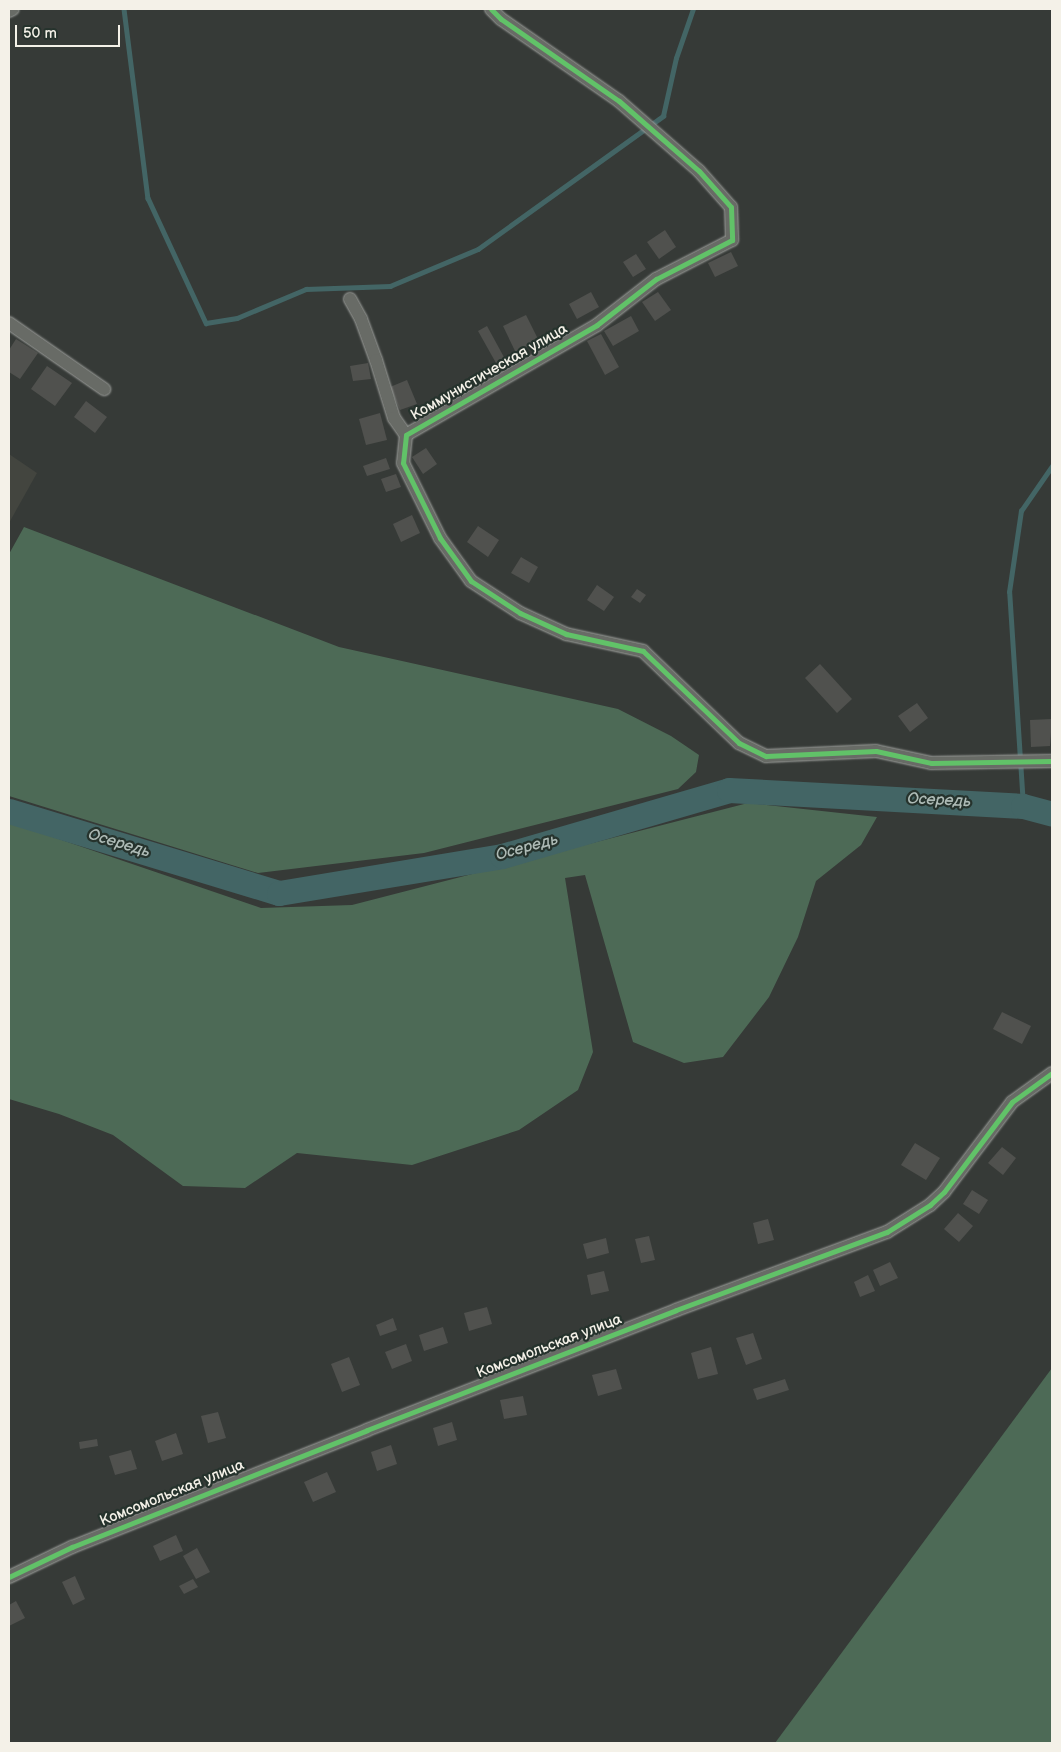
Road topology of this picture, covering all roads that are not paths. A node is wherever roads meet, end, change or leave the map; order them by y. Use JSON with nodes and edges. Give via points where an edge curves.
{"nodes":[{"id":1,"x":13,"y":9,"type":"edge"},
{"id":2,"x":491,"y":9,"type":"edge"},
{"id":3,"x":9,"y":11,"type":"edge"},
{"id":4,"x":350,"y":299,"type":"dead end"},
{"id":5,"x":9,"y":323,"type":"edge"},
{"id":6,"x":104,"y":389,"type":"dead end"},
{"id":7,"x":406,"y":434,"type":"junction"},
{"id":8,"x":1052,"y":761,"type":"edge"},
{"id":9,"x":1052,"y":1073,"type":"edge"},
{"id":10,"x":9,"y":1577,"type":"edge"}],
"edges":[{"from":1,"to":3,"type":"street"},
{"from":2,"to":7,"type":"street","name":"Коммунистическая улица","via":[[619,101],[699,171],[732,207],[732,240],[656,279],[597,325]]},
{"from":4,"to":7,"type":"street","via":[[361,319],[394,418]]},
{"from":5,"to":6,"type":"street"},
{"from":7,"to":8,"type":"street","name":"Коммунистическая улица","via":[[402,463],[440,538],[471,580],[520,613],[566,634],[643,652],[739,743],[766,756],[876,751],[931,763]]},
{"from":9,"to":10,"type":"street","name":"Комсомольская улица","via":[[1012,1102],[944,1192],[930,1205],[887,1232],[366,1430],[72,1547]]}]}
